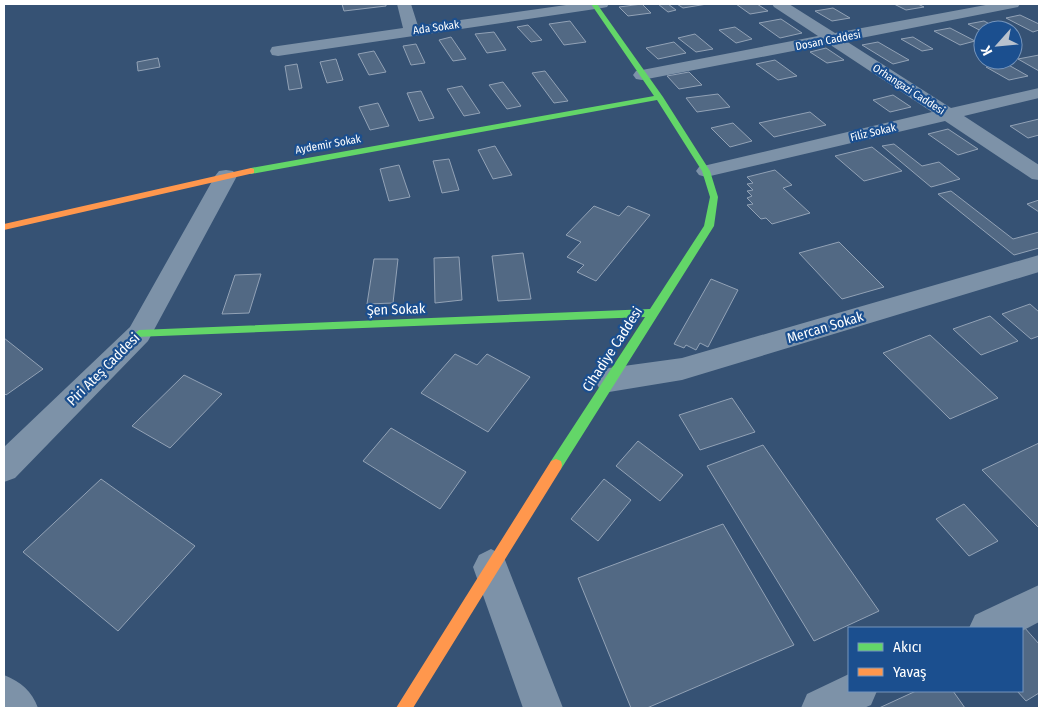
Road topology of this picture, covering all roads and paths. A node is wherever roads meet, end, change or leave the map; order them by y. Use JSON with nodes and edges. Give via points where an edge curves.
{"nodes":[{"id":1,"x":404,"y":4,"type":"edge"},
{"id":2,"x":597,"y":4,"type":"edge"},
{"id":3,"x":779,"y":4,"type":"edge"},
{"id":4,"x":1013,"y":4,"type":"edge"},
{"id":5,"x":412,"y":31,"type":"junction"},
{"id":6,"x":833,"y":39,"type":"junction"},
{"id":7,"x":278,"y":51,"type":"dead end"},
{"id":8,"x":642,"y":75,"type":"junction"},
{"id":9,"x":1039,"y":92,"type":"edge"},
{"id":10,"x":659,"y":97,"type":"junction"},
{"id":11,"x":949,"y":114,"type":"junction"},
{"id":12,"x":706,"y":171,"type":"junction"},
{"id":13,"x":1039,"y":174,"type":"edge"},
{"id":14,"x":226,"y":176,"type":"junction"},
{"id":15,"x":4,"y":228,"type":"edge"},
{"id":16,"x":1039,"y":263,"type":"edge"},
{"id":17,"x":653,"y":313,"type":"junction"},
{"id":18,"x":139,"y":334,"type":"junction"},
{"id":19,"x":609,"y":380,"type":"junction"},
{"id":20,"x":4,"y":468,"type":"edge"},
{"id":21,"x":491,"y":568,"type":"junction"},
{"id":22,"x":1039,"y":603,"type":"edge"},
{"id":23,"x":990,"y":627,"type":"edge"},
{"id":24,"x":855,"y":692,"type":"edge"},
{"id":25,"x":4,"y":695,"type":"edge"},
{"id":26,"x":18,"y":708,"type":"edge"},
{"id":27,"x":404,"y":708,"type":"edge"},
{"id":28,"x":543,"y":708,"type":"edge"},
{"id":29,"x":821,"y":708,"type":"edge"}],
"edges":[{"from":1,"to":5,"type":"street"},
{"from":2,"to":5,"type":"street","name":"Ada Sokak"},
{"from":2,"to":8,"type":"street","name":"Cihadiye Caddesi"},
{"from":3,"to":6,"type":"street","name":"Orhangazi Caddesi"},
{"from":4,"to":6,"type":"street","name":"Dosan Caddesi"},
{"from":5,"to":7,"type":"street","name":"Ada Sokak"},
{"from":6,"to":8,"type":"street","name":"Dosan Caddesi"},
{"from":6,"to":11,"type":"street","name":"Orhangazi Caddesi"},
{"from":8,"to":10,"type":"street","name":"Cihadiye Caddesi"},
{"from":9,"to":11,"type":"street","name":"Filiz Sokak"},
{"from":10,"to":12,"type":"street","name":"Cihadiye Caddesi"},
{"from":10,"to":14,"type":"street","name":"Aydemir Sokak"},
{"from":11,"to":12,"type":"street","name":"Filiz Sokak"},
{"from":11,"to":13,"type":"street","name":"Orhangazi Caddesi"},
{"from":12,"to":17,"type":"street","name":"Cihadiye Caddesi","via":[[714,197],[709,226]]},
{"from":14,"to":15,"type":"street","name":"Aydemir Sokak"},
{"from":14,"to":18,"type":"street","name":"Piri Ateş Caddesi"},
{"from":16,"to":19,"type":"street","name":"Mercan Sokak","via":[[682,369]]},
{"from":17,"to":18,"type":"street","name":"Şen Sokak"},
{"from":17,"to":19,"type":"street","name":"Cihadiye Caddesi"},
{"from":18,"to":20,"type":"street","name":"Piri Ateş Caddesi"},
{"from":19,"to":21,"type":"street","name":"Cihadiye Caddesi"},
{"from":21,"to":27,"type":"street","name":"Cihadiye Caddesi"},
{"from":21,"to":28,"type":"street"},
{"from":22,"to":23,"type":"street"},
{"from":24,"to":29,"type":"street"},
{"from":25,"to":26,"type":"street"}]}
